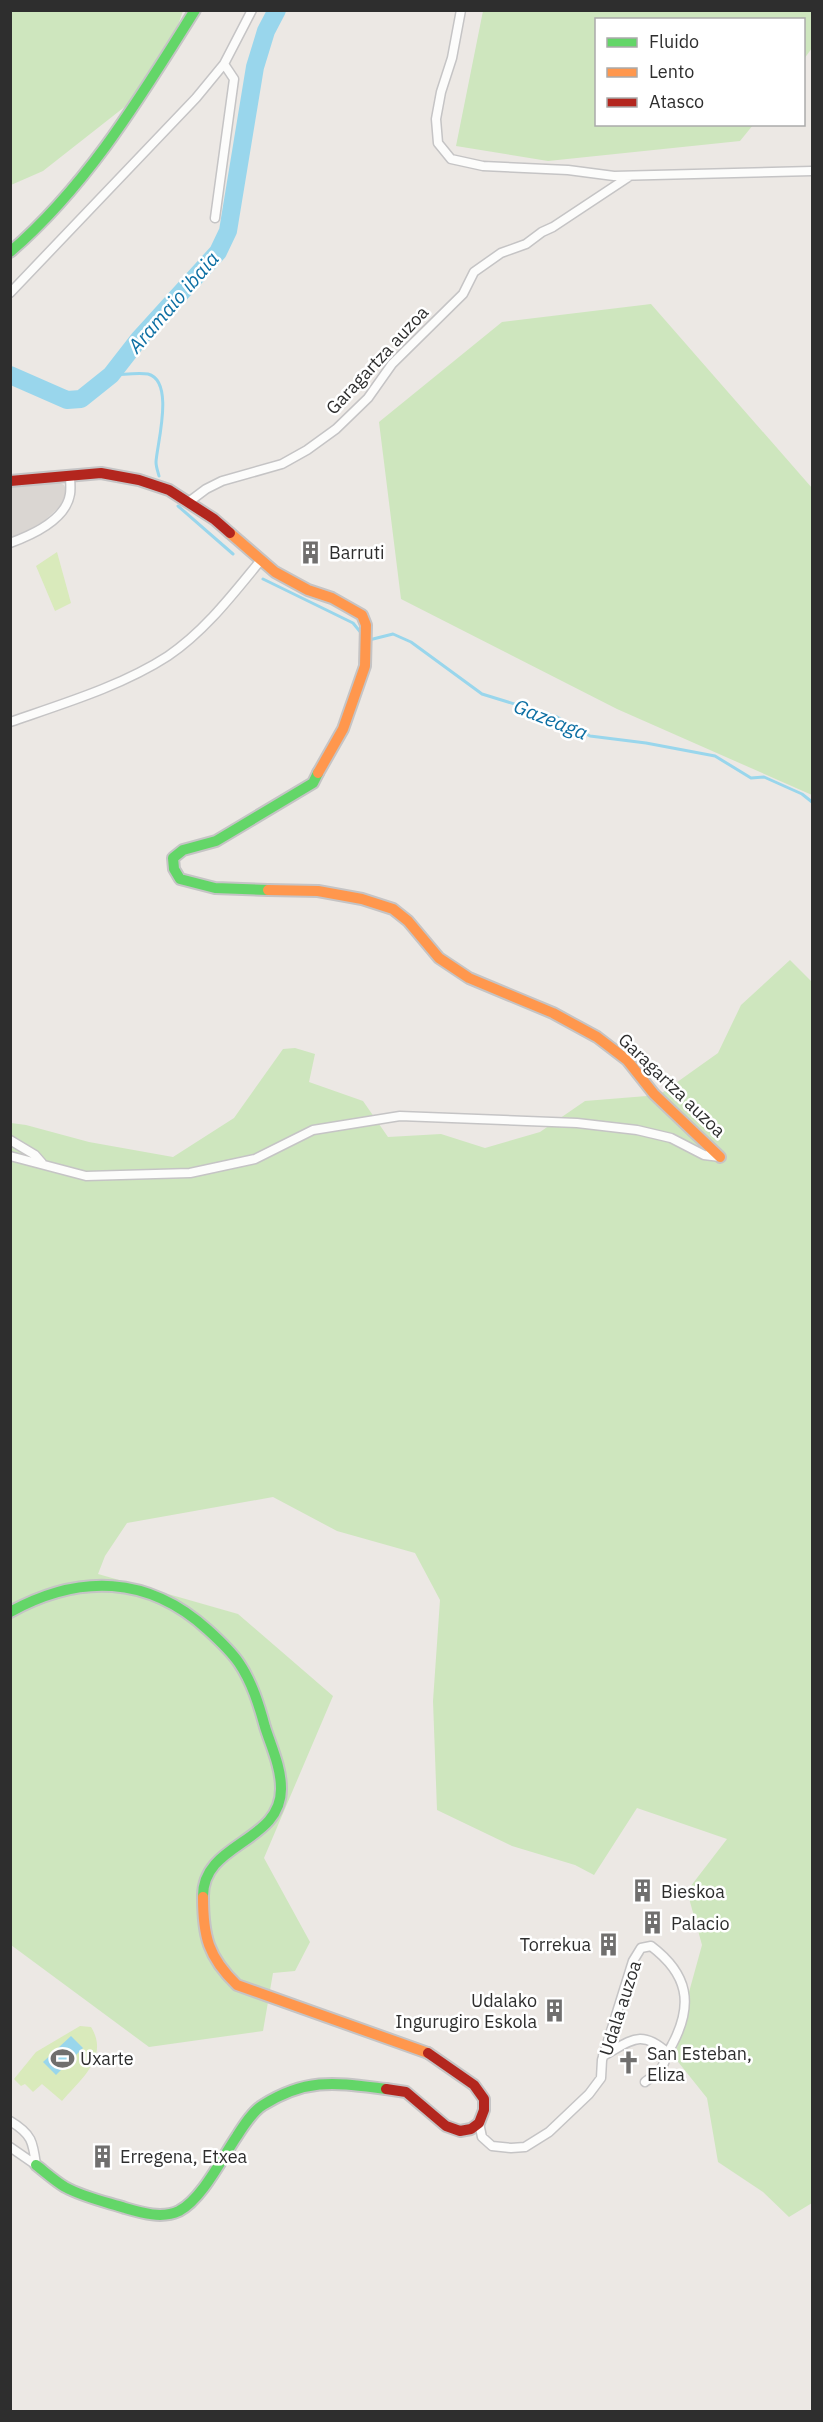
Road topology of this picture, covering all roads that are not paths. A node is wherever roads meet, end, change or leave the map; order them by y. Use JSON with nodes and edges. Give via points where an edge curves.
{"nodes":[{"id":1,"x":195,"y":10,"type":"edge"},
{"id":2,"x":252,"y":10,"type":"edge"},
{"id":3,"x":461,"y":10,"type":"edge"},
{"id":4,"x":224,"y":64,"type":"junction"},
{"id":5,"x":813,"y":171,"type":"edge"},
{"id":6,"x":630,"y":176,"type":"junction"},
{"id":7,"x":215,"y":218,"type":"dead end"},
{"id":8,"x":11,"y":252,"type":"edge"},
{"id":9,"x":10,"y":293,"type":"edge"},
{"id":10,"x":70,"y":475,"type":"junction"},
{"id":11,"x":10,"y":481,"type":"edge"},
{"id":12,"x":190,"y":501,"type":"junction"},
{"id":13,"x":10,"y":543,"type":"edge"},
{"id":14,"x":261,"y":560,"type":"junction"},
{"id":15,"x":10,"y":722,"type":"edge"},
{"id":16,"x":10,"y":1140,"type":"edge"},
{"id":17,"x":10,"y":1156,"type":"edge"},
{"id":18,"x":720,"y":1157,"type":"joint"},
{"id":19,"x":42,"y":1163,"type":"junction"},
{"id":20,"x":10,"y":1612,"type":"edge"},
{"id":21,"x":668,"y":2053,"type":"junction"},
{"id":22,"x":603,"y":2056,"type":"junction"},
{"id":23,"x":645,"y":2082,"type":"dead end"},
{"id":24,"x":10,"y":2121,"type":"edge"},
{"id":25,"x":479,"y":2123,"type":"junction"},
{"id":26,"x":10,"y":2147,"type":"edge"},
{"id":27,"x":36,"y":2165,"type":"junction"}],
"edges":[{"from":1,"to":8,"type":"street","via":[[74,191]]},
{"from":2,"to":4,"type":"street"},
{"from":3,"to":6,"type":"street","via":[[436,119],[438,143],[451,159],[483,166]]},
{"from":4,"to":7,"type":"street","via":[[234,79]]},
{"from":4,"to":9,"type":"street"},
{"from":5,"to":6,"type":"street"},
{"from":6,"to":12,"type":"street","name":"Garagartza auzoa","via":[[526,244],[501,253],[474,272],[463,294],[392,364],[368,398],[336,429],[282,464],[222,481]]},
{"from":10,"to":11,"type":"street","name":"Garagartza auzoa"},
{"from":10,"to":12,"type":"street","name":"Garagartza auzoa","via":[[102,473],[139,480]]},
{"from":10,"to":13,"type":"street","via":[[70,495],[64,507],[40,529]]},
{"from":12,"to":14,"type":"street","name":"Garagartza auzoa"},
{"from":14,"to":15,"type":"street","via":[[201,629],[170,655],[113,684]]},
{"from":14,"to":18,"type":"street","name":"Garagartza auzoa","via":[[308,590],[362,615],[366,625],[364,666],[343,729],[314,783],[216,841],[183,850],[173,858],[180,879],[215,888],[318,891],[393,909],[439,958],[469,978],[553,1013],[597,1037],[627,1060],[654,1094]]},
{"from":16,"to":19,"type":"street"},
{"from":17,"to":19,"type":"street","name":"Garagartza auzoa"},
{"from":18,"to":19,"type":"street","name":"Garagartza auzoa","via":[[704,1155],[658,1133],[626,1128],[400,1116],[313,1130],[255,1159],[179,1174],[86,1176]]},
{"from":20,"to":25,"type":"street","via":[[49,1594],[74,1588],[133,1588],[179,1606],[224,1646],[247,1679],[281,1785],[280,1802],[270,1821],[206,1871],[201,1889],[202,1909],[211,1956],[237,1985],[434,2055],[474,2085],[484,2099]]},
{"from":21,"to":22,"type":"street","via":[[643,2038]]},
{"from":21,"to":22,"type":"street","name":"Udala auzoa","via":[[685,2015],[685,1993],[673,1966],[646,1946],[633,1961]]},
{"from":21,"to":23,"type":"street","name":"Udala auzoa","via":[[658,2073]]},
{"from":22,"to":25,"type":"street","name":"Udala auzoa","via":[[597,2085],[531,2144],[492,2146],[482,2137]]},
{"from":24,"to":27,"type":"street","via":[[32,2140]]},
{"from":25,"to":27,"type":"street","via":[[460,2131],[446,2126],[406,2092],[337,2083],[302,2086],[261,2106],[187,2205],[158,2215],[73,2191]]},
{"from":26,"to":27,"type":"street"}]}
